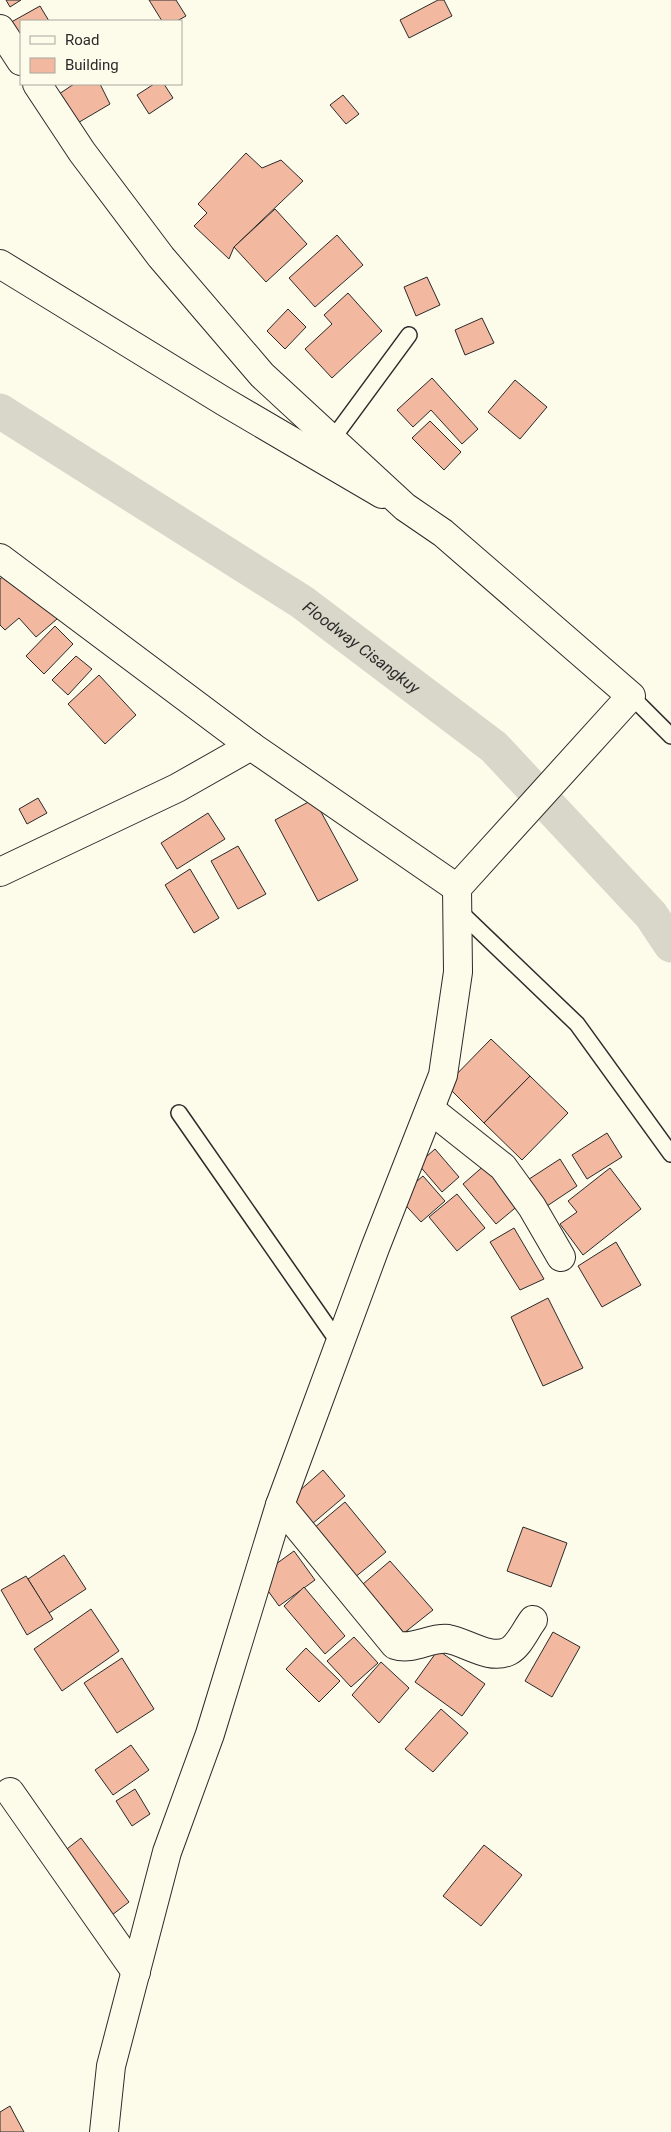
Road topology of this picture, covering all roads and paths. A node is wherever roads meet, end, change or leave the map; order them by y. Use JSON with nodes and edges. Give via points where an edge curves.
{"nodes":[{"id":1,"x":0,"y":29,"type":"edge"},
{"id":2,"x":20,"y":59,"type":"edge"},
{"id":3,"x":37,"y":85,"type":"edge"},
{"id":4,"x":0,"y":264,"type":"edge"},
{"id":5,"x":409,"y":335,"type":"dead end"},
{"id":6,"x":331,"y":441,"type":"junction"},
{"id":7,"x":405,"y":507,"type":"junction"},
{"id":8,"x":0,"y":558,"type":"edge"},
{"id":9,"x":626,"y":700,"type":"junction"},
{"id":10,"x":671,"y":736,"type":"edge"},
{"id":11,"x":252,"y":746,"type":"junction"},
{"id":12,"x":0,"y":872,"type":"edge"},
{"id":13,"x":461,"y":889,"type":"junction"},
{"id":14,"x":431,"y":1110,"type":"junction"},
{"id":15,"x":179,"y":1113,"type":"dead end"},
{"id":16,"x":671,"y":1154,"type":"edge"},
{"id":17,"x":561,"y":1257,"type":"dead end"},
{"id":18,"x":339,"y":1343,"type":"junction"},
{"id":19,"x":280,"y":1504,"type":"junction"},
{"id":20,"x":533,"y":1620,"type":"dead end"},
{"id":21,"x":10,"y":1792,"type":"dead end"},
{"id":22,"x":136,"y":1972,"type":"junction"},
{"id":23,"x":104,"y":2132,"type":"edge"}],
"edges":[{"from":1,"to":2,"type":"street"},
{"from":3,"to":6,"type":"street","via":[[82,152],[161,257],[262,375]]},
{"from":4,"to":7,"type":"street","via":[[225,402]]},
{"from":5,"to":6,"type":"lane"},
{"from":6,"to":7,"type":"street"},
{"from":7,"to":9,"type":"street","via":[[443,533]]},
{"from":8,"to":11,"type":"street"},
{"from":9,"to":10,"type":"lane"},
{"from":9,"to":13,"type":"street"},
{"from":11,"to":12,"type":"street","via":[[177,788]]},
{"from":11,"to":13,"type":"street"},
{"from":13,"to":14,"type":"street","via":[[458,972],[449,1048]]},
{"from":13,"to":16,"type":"lane","via":[[577,1024]]},
{"from":14,"to":17,"type":"street","via":[[503,1167],[532,1207]]},
{"from":14,"to":18,"type":"street"},
{"from":15,"to":18,"type":"lane"},
{"from":18,"to":19,"type":"street"},
{"from":19,"to":20,"type":"street","via":[[395,1645],[401,1647],[449,1639],[478,1649],[504,1653],[512,1648]]},
{"from":19,"to":22,"type":"street","via":[[210,1734],[168,1852]]},
{"from":21,"to":22,"type":"street"},
{"from":22,"to":23,"type":"street","via":[[111,2066]]}]}
